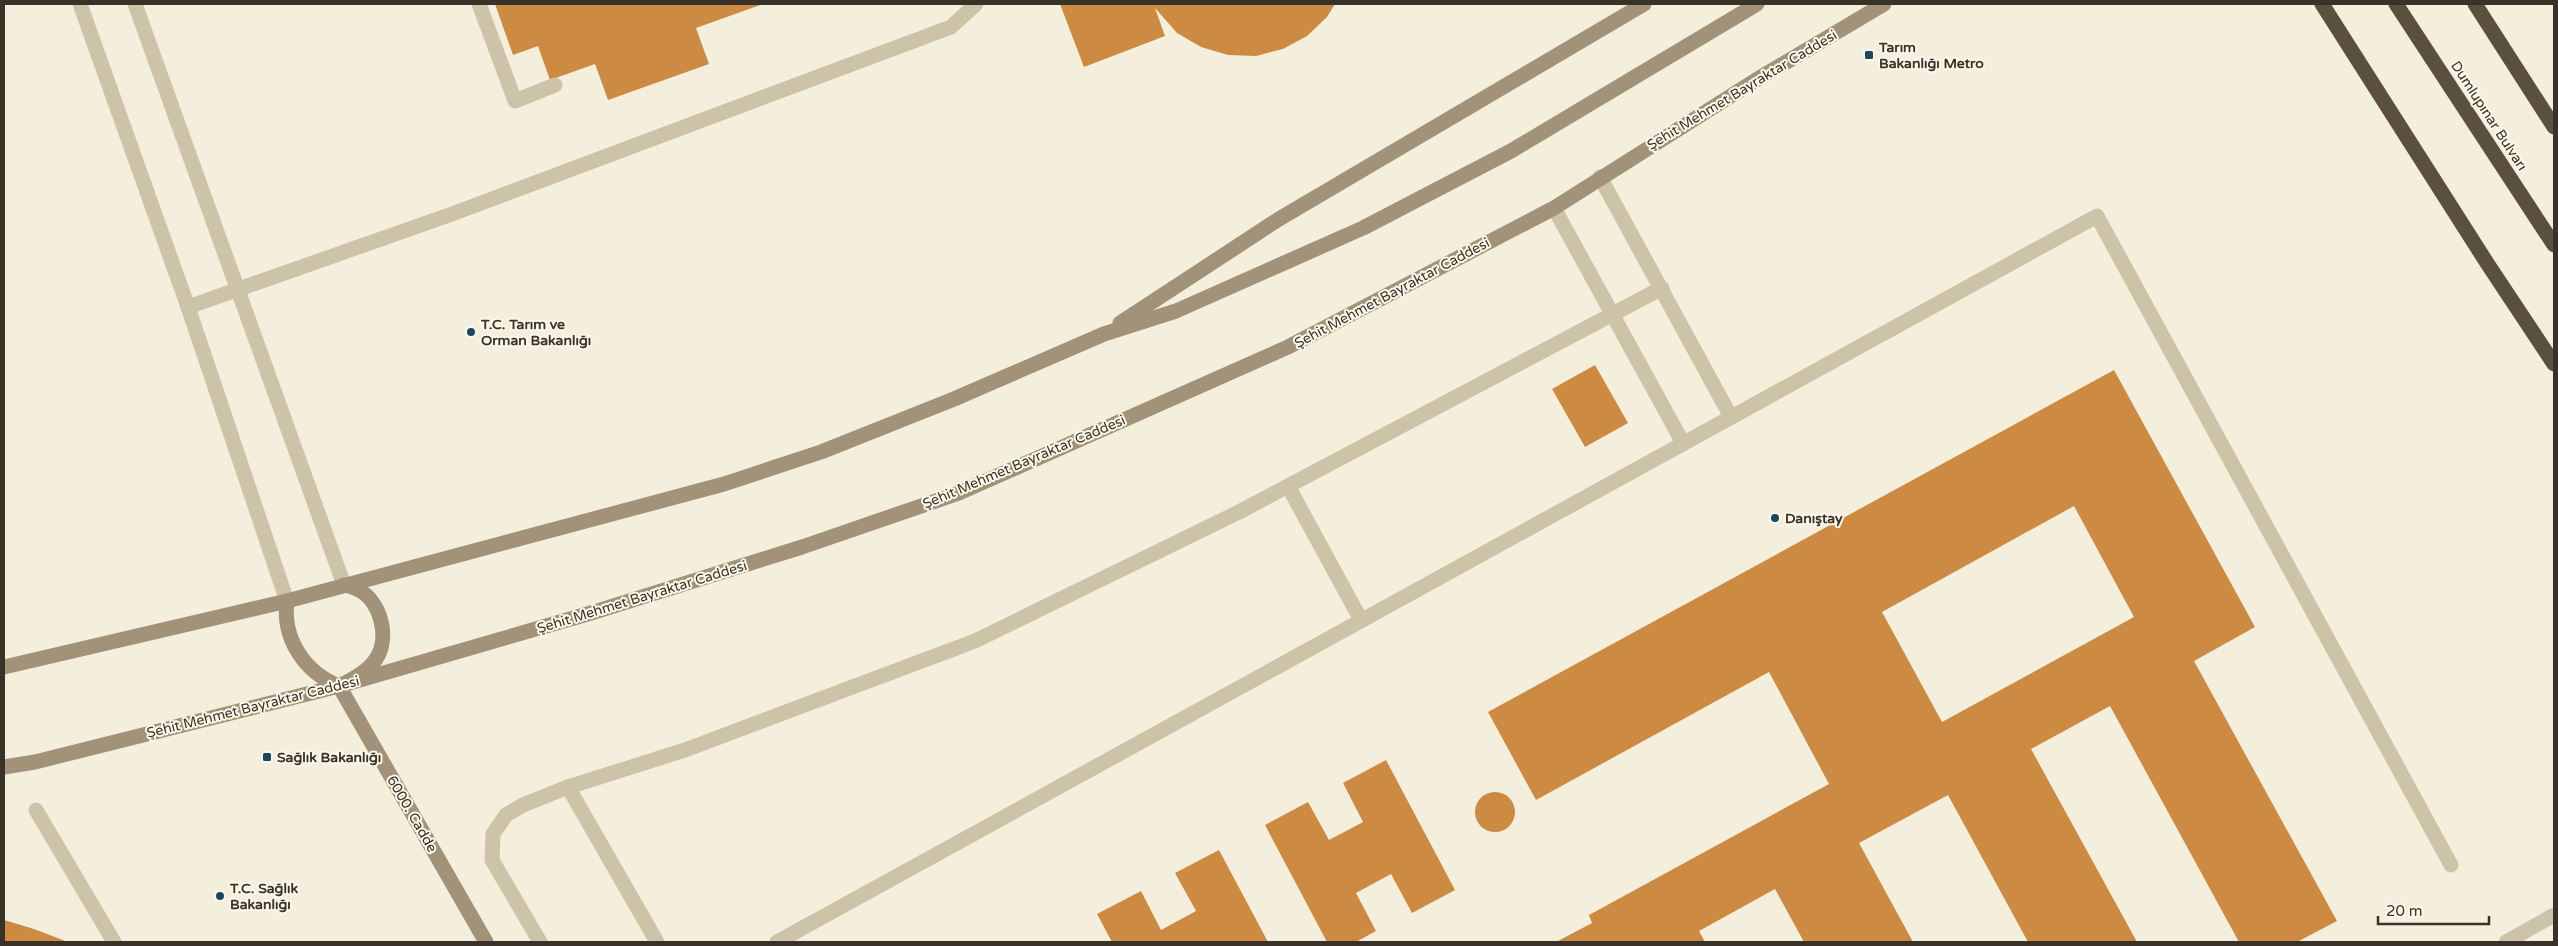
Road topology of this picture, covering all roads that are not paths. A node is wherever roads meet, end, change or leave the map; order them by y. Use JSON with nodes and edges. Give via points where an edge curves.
{"nodes":[{"id":1,"x":80,"y":4,"type":"edge"},
{"id":2,"x":135,"y":4,"type":"edge"},
{"id":3,"x":479,"y":4,"type":"edge"},
{"id":4,"x":976,"y":4,"type":"edge"},
{"id":5,"x":1644,"y":4,"type":"edge"},
{"id":6,"x":1757,"y":4,"type":"edge"},
{"id":7,"x":1884,"y":4,"type":"edge"},
{"id":8,"x":2322,"y":4,"type":"edge"},
{"id":9,"x":2396,"y":4,"type":"edge"},
{"id":10,"x":2475,"y":4,"type":"edge"},
{"id":11,"x":555,"y":85,"type":"dead end"},
{"id":12,"x":2554,"y":127,"type":"edge"},
{"id":13,"x":1600,"y":177,"type":"junction"},
{"id":14,"x":1554,"y":208,"type":"junction"},
{"id":15,"x":2554,"y":246,"type":"edge"},
{"id":16,"x":1662,"y":288,"type":"junction"},
{"id":17,"x":236,"y":290,"type":"junction"},
{"id":18,"x":188,"y":306,"type":"junction"},
{"id":19,"x":1612,"y":316,"type":"junction"},
{"id":20,"x":1104,"y":334,"type":"junction"},
{"id":21,"x":2554,"y":364,"type":"edge"},
{"id":22,"x":1731,"y":417,"type":"junction"},
{"id":23,"x":1683,"y":443,"type":"junction"},
{"id":24,"x":1288,"y":486,"type":"junction"},
{"id":25,"x":344,"y":585,"type":"junction"},
{"id":26,"x":286,"y":601,"type":"junction"},
{"id":27,"x":1361,"y":620,"type":"junction"},
{"id":28,"x":4,"y":667,"type":"edge"},
{"id":29,"x":339,"y":686,"type":"junction"},
{"id":30,"x":4,"y":767,"type":"edge"},
{"id":31,"x":568,"y":788,"type":"junction"},
{"id":32,"x":36,"y":810,"type":"dead end"},
{"id":33,"x":2452,"y":865,"type":"dead end"},
{"id":34,"x":2554,"y":915,"type":"edge"},
{"id":35,"x":114,"y":942,"type":"edge"},
{"id":36,"x":486,"y":942,"type":"edge"},
{"id":37,"x":540,"y":942,"type":"edge"},
{"id":38,"x":656,"y":942,"type":"edge"},
{"id":39,"x":777,"y":942,"type":"edge"},
{"id":40,"x":2506,"y":942,"type":"edge"}],
"edges":[{"from":1,"to":18,"type":"street"},
{"from":2,"to":17,"type":"street"},
{"from":3,"to":11,"type":"street","via":[[515,101]]},
{"from":4,"to":17,"type":"street","via":[[951,27],[452,214]]},
{"from":5,"to":20,"type":"main road","via":[[1280,219]]},
{"from":6,"to":20,"type":"main road","via":[[1468,176],[1363,228],[1176,311]]},
{"from":7,"to":13,"type":"main road","name":"Şehit Mehmet Bayraktar Caddesi"},
{"from":8,"to":21,"type":"highway"},
{"from":9,"to":15,"type":"highway","name":"Dumlupınar Bulvarı"},
{"from":10,"to":12,"type":"highway"},
{"from":13,"to":14,"type":"main road","name":"Şehit Mehmet Bayraktar Caddesi"},
{"from":13,"to":16,"type":"street"},
{"from":14,"to":19,"type":"street"},
{"from":14,"to":29,"type":"main road","name":"Şehit Mehmet Bayraktar Caddesi","via":[[1288,347],[959,493],[802,548]]},
{"from":16,"to":19,"type":"street"},
{"from":16,"to":22,"type":"street"},
{"from":17,"to":18,"type":"street"},
{"from":17,"to":25,"type":"street"},
{"from":18,"to":26,"type":"street"},
{"from":19,"to":23,"type":"street"},
{"from":19,"to":24,"type":"street"},
{"from":20,"to":25,"type":"main road","via":[[821,452],[742,478]]},
{"from":22,"to":23,"type":"street"},
{"from":22,"to":33,"type":"street","via":[[2097,216]]},
{"from":23,"to":27,"type":"street"},
{"from":24,"to":27,"type":"street"},
{"from":24,"to":31,"type":"street","via":[[975,641],[685,750]]},
{"from":25,"to":26,"type":"main road"},
{"from":25,"to":29,"type":"main road","via":[[359,590],[370,599],[382,623],[383,636],[381,648],[371,666]]},
{"from":26,"to":28,"type":"main road"},
{"from":26,"to":29,"type":"main road","via":[[285,615],[292,644],[310,668]]},
{"from":27,"to":39,"type":"street"},
{"from":29,"to":30,"type":"main road","name":"Şehit Mehmet Bayraktar Caddesi","via":[[36,762]]},
{"from":29,"to":36,"type":"main road","name":"6000. Cadde"},
{"from":31,"to":37,"type":"street","via":[[506,815],[493,834],[492,860]]},
{"from":31,"to":38,"type":"street"},
{"from":32,"to":35,"type":"street"},
{"from":34,"to":40,"type":"street"}]}
